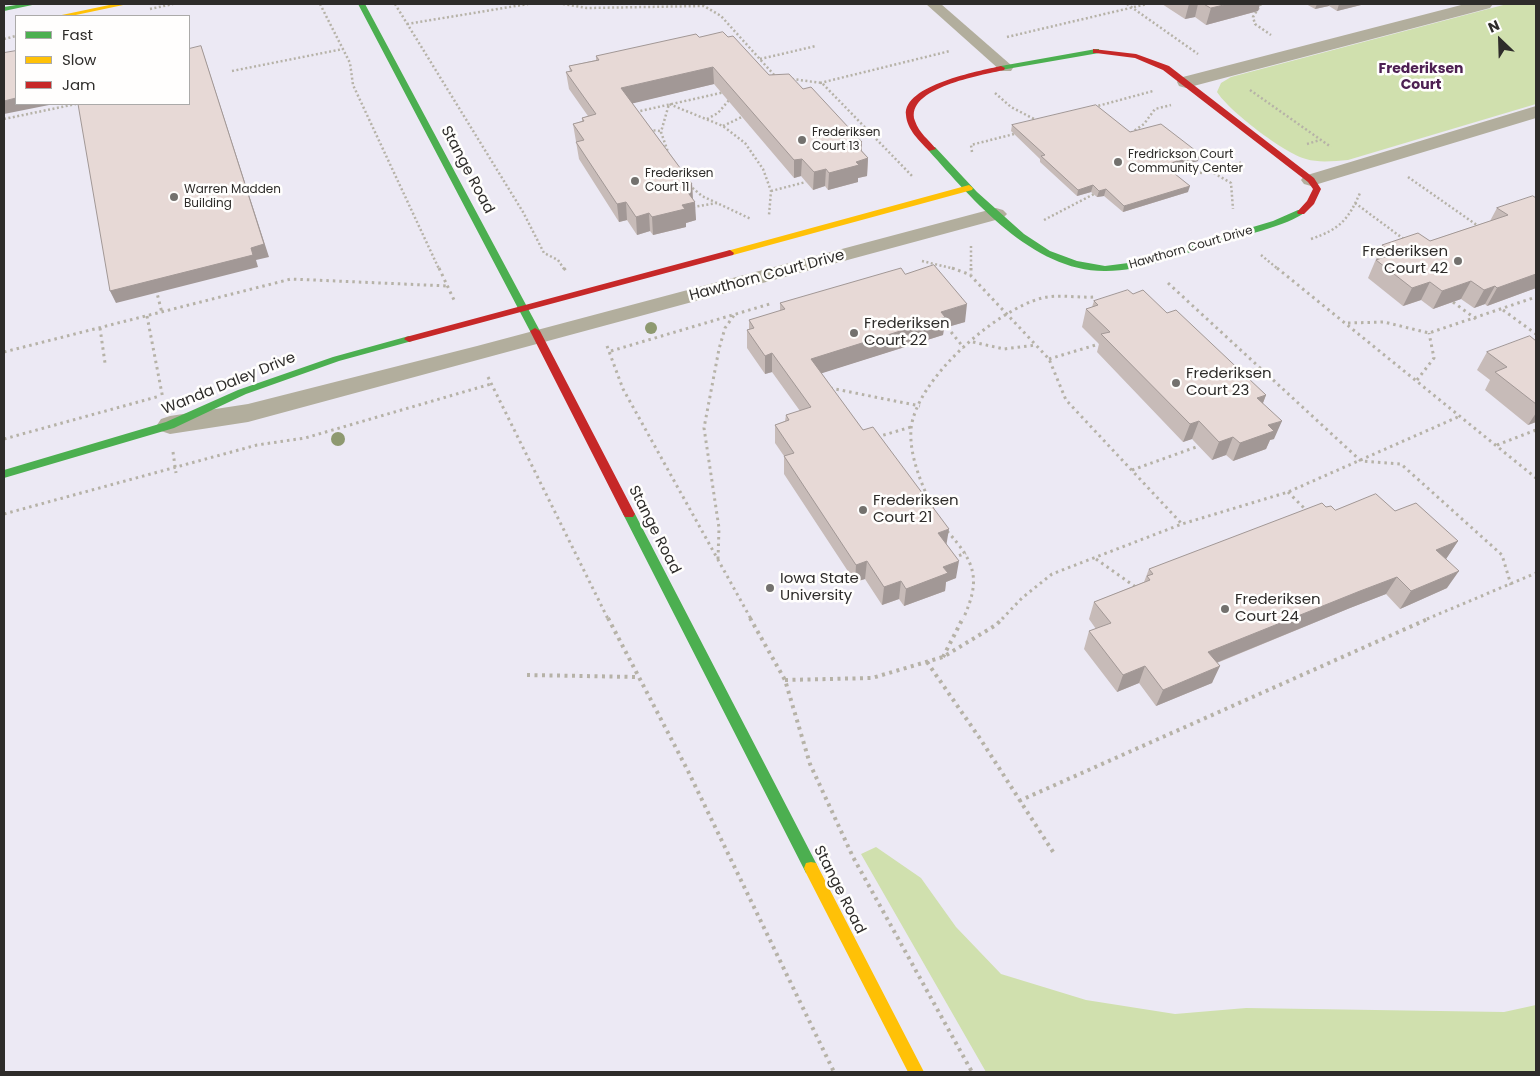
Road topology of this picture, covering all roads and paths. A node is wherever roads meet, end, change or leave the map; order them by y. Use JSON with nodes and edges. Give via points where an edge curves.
{"nodes":[{"id":1,"x":32,"y":4,"type":"edge"},
{"id":2,"x":124,"y":4,"type":"edge"},
{"id":3,"x":320,"y":4,"type":"edge"},
{"id":4,"x":360,"y":4,"type":"edge"},
{"id":5,"x":395,"y":4,"type":"edge"},
{"id":6,"x":528,"y":4,"type":"edge"},
{"id":7,"x":564,"y":4,"type":"edge"},
{"id":8,"x":933,"y":4,"type":"edge"},
{"id":9,"x":1127,"y":4,"type":"edge"},
{"id":10,"x":1147,"y":4,"type":"edge"},
{"id":11,"x":1261,"y":4,"type":"edge"},
{"id":12,"x":1484,"y":4,"type":"edge"},
{"id":13,"x":1132,"y":7,"type":"junction"},
{"id":14,"x":4,"y":9,"type":"edge"},
{"id":15,"x":66,"y":15,"type":"edge"},
{"id":16,"x":407,"y":24,"type":"junction"},
{"id":17,"x":1277,"y":40,"type":"dead end"},
{"id":18,"x":816,"y":46,"type":"dead end"},
{"id":19,"x":343,"y":49,"type":"junction"},
{"id":20,"x":760,"y":59,"type":"junction"},
{"id":21,"x":1006,"y":68,"type":"junction"},
{"id":22,"x":232,"y":72,"type":"dead end"},
{"id":23,"x":1225,"y":72,"type":"junction"},
{"id":24,"x":786,"y":79,"type":"edge"},
{"id":25,"x":770,"y":82,"type":"edge"},
{"id":26,"x":1186,"y":82,"type":"junction"},
{"id":27,"x":726,"y":92,"type":"edge"},
{"id":28,"x":732,"y":96,"type":"edge"},
{"id":29,"x":1179,"y":103,"type":"dead end"},
{"id":30,"x":669,"y":104,"type":"junction"},
{"id":31,"x":71,"y":105,"type":"edge"},
{"id":32,"x":1536,"y":112,"type":"edge"},
{"id":33,"x":634,"y":113,"type":"edge"},
{"id":34,"x":748,"y":114,"type":"edge"},
{"id":35,"x":4,"y":119,"type":"edge"},
{"id":36,"x":706,"y":119,"type":"junction"},
{"id":37,"x":723,"y":126,"type":"junction"},
{"id":38,"x":643,"y":130,"type":"edge"},
{"id":39,"x":661,"y":131,"type":"junction"},
{"id":40,"x":1126,"y":136,"type":"edge"},
{"id":41,"x":663,"y":138,"type":"junction"},
{"id":42,"x":655,"y":139,"type":"edge"},
{"id":43,"x":671,"y":162,"type":"edge"},
{"id":44,"x":1356,"y":166,"type":"junction"},
{"id":45,"x":1210,"y":171,"type":"dead end"},
{"id":46,"x":1416,"y":173,"type":"dead end"},
{"id":47,"x":684,"y":180,"type":"edge"},
{"id":48,"x":1311,"y":180,"type":"junction"},
{"id":49,"x":806,"y":182,"type":"edge"},
{"id":50,"x":969,"y":188,"type":"junction"},
{"id":51,"x":771,"y":191,"type":"junction"},
{"id":52,"x":933,"y":198,"type":"junction"},
{"id":53,"x":1355,"y":202,"type":"junction"},
{"id":54,"x":717,"y":203,"type":"junction"},
{"id":55,"x":688,"y":208,"type":"edge"},
{"id":56,"x":996,"y":214,"type":"junction"},
{"id":57,"x":768,"y":218,"type":"dead end"},
{"id":58,"x":756,"y":221,"type":"dead end"},
{"id":59,"x":956,"y":225,"type":"junction"},
{"id":60,"x":1484,"y":230,"type":"edge"},
{"id":61,"x":1241,"y":234,"type":"junction"},
{"id":62,"x":1306,"y":240,"type":"dead end"},
{"id":63,"x":1406,"y":241,"type":"edge"},
{"id":64,"x":1270,"y":252,"type":"dead end"},
{"id":65,"x":1261,"y":255,"type":"junction"},
{"id":66,"x":1253,"y":257,"type":"dead end"},
{"id":67,"x":916,"y":260,"type":"dead end"},
{"id":68,"x":569,"y":276,"type":"dead end"},
{"id":69,"x":971,"y":276,"type":"junction"},
{"id":70,"x":1176,"y":280,"type":"dead end"},
{"id":71,"x":155,"y":283,"type":"edge"},
{"id":72,"x":448,"y":286,"type":"junction"},
{"id":73,"x":1096,"y":297,"type":"dead end"},
{"id":74,"x":1536,"y":297,"type":"edge"},
{"id":75,"x":454,"y":300,"type":"dead end"},
{"id":76,"x":1453,"y":302,"type":"edge"},
{"id":77,"x":524,"y":309,"type":"junction"},
{"id":78,"x":1502,"y":310,"type":"junction"},
{"id":79,"x":162,"y":312,"type":"junction"},
{"id":80,"x":736,"y":314,"type":"dead end"},
{"id":81,"x":1008,"y":314,"type":"junction"},
{"id":82,"x":147,"y":316,"type":"junction"},
{"id":83,"x":1476,"y":319,"type":"junction"},
{"id":84,"x":1348,"y":323,"type":"junction"},
{"id":85,"x":947,"y":327,"type":"edge"},
{"id":86,"x":100,"y":328,"type":"junction"},
{"id":87,"x":1429,"y":333,"type":"junction"},
{"id":88,"x":1536,"y":334,"type":"edge"},
{"id":89,"x":539,"y":338,"type":"junction"},
{"id":90,"x":972,"y":342,"type":"junction"},
{"id":91,"x":1099,"y":344,"type":"edge"},
{"id":92,"x":1036,"y":345,"type":"junction"},
{"id":93,"x":607,"y":346,"type":"dead end"},
{"id":94,"x":964,"y":348,"type":"junction"},
{"id":95,"x":4,"y":352,"type":"edge"},
{"id":96,"x":1049,"y":360,"type":"junction"},
{"id":97,"x":105,"y":363,"type":"dead end"},
{"id":98,"x":486,"y":374,"type":"dead end"},
{"id":99,"x":1417,"y":380,"type":"junction"},
{"id":100,"x":491,"y":384,"type":"junction"},
{"id":101,"x":828,"y":388,"type":"edge"},
{"id":102,"x":920,"y":406,"type":"junction"},
{"id":103,"x":1460,"y":416,"type":"junction"},
{"id":104,"x":170,"y":425,"type":"junction"},
{"id":105,"x":911,"y":427,"type":"junction"},
{"id":106,"x":1536,"y":430,"type":"edge"},
{"id":107,"x":875,"y":438,"type":"edge"},
{"id":108,"x":1497,"y":445,"type":"junction"},
{"id":109,"x":1199,"y":446,"type":"edge"},
{"id":110,"x":1362,"y":461,"type":"junction"},
{"id":111,"x":175,"y":466,"type":"junction"},
{"id":112,"x":1132,"y":470,"type":"junction"},
{"id":113,"x":176,"y":473,"type":"dead end"},
{"id":114,"x":4,"y":474,"type":"edge"},
{"id":115,"x":1536,"y":478,"type":"edge"},
{"id":116,"x":1288,"y":492,"type":"junction"},
{"id":117,"x":4,"y":514,"type":"edge"},
{"id":118,"x":937,"y":516,"type":"edge"},
{"id":119,"x":1313,"y":518,"type":"edge"},
{"id":120,"x":941,"y":524,"type":"edge"},
{"id":121,"x":1182,"y":524,"type":"junction"},
{"id":122,"x":966,"y":553,"type":"junction"},
{"id":123,"x":951,"y":558,"type":"edge"},
{"id":124,"x":1096,"y":559,"type":"junction"},
{"id":125,"x":718,"y":560,"type":"junction"},
{"id":126,"x":1536,"y":573,"type":"edge"},
{"id":127,"x":1511,"y":585,"type":"junction"},
{"id":128,"x":1143,"y":593,"type":"edge"},
{"id":129,"x":943,"y":657,"type":"junction"},
{"id":130,"x":927,"y":662,"type":"junction"},
{"id":131,"x":527,"y":675,"type":"dead end"},
{"id":132,"x":638,"y":677,"type":"junction"},
{"id":133,"x":785,"y":680,"type":"junction"},
{"id":134,"x":1019,"y":801,"type":"junction"},
{"id":135,"x":1055,"y":854,"type":"dead end"},
{"id":136,"x":834,"y":1072,"type":"edge"},
{"id":137,"x":916,"y":1072,"type":"edge"},
{"id":138,"x":972,"y":1072,"type":"edge"}],
"edges":[{"from":1,"to":14,"type":"street"},
{"from":2,"to":15,"type":"street"},
{"from":3,"to":19,"type":"path"},
{"from":4,"to":77,"type":"street","name":"Stange Road"},
{"from":5,"to":16,"type":"path"},
{"from":6,"to":16,"type":"path"},
{"from":7,"to":20,"type":"path","via":[[587,8],[704,6],[721,16]]},
{"from":8,"to":21,"type":"lane"},
{"from":9,"to":13,"type":"path"},
{"from":10,"to":13,"type":"path"},
{"from":11,"to":17,"type":"path","via":[[1253,17],[1255,24]]},
{"from":12,"to":23,"type":"street"},
{"from":13,"to":23,"type":"path"},
{"from":16,"to":68,"type":"path","via":[[472,126],[544,253],[558,260]]},
{"from":18,"to":20,"type":"path"},
{"from":19,"to":22,"type":"path"},
{"from":19,"to":72,"type":"path","via":[[350,63],[354,85]]},
{"from":20,"to":25,"type":"path","via":[[779,79]]},
{"from":21,"to":26,"type":"street","name":"Hawthorn Court Drive","via":[[1096,51],[1154,62]]},
{"from":21,"to":50,"type":"street","name":"Hawthorn Court Drive","via":[[939,85],[912,103],[909,118],[917,133]]},
{"from":23,"to":26,"type":"street"},
{"from":23,"to":44,"type":"path"},
{"from":24,"to":52,"type":"path","via":[[822,83]]},
{"from":26,"to":48,"type":"street","name":"Hawthorn Court Drive"},
{"from":27,"to":30,"type":"path"},
{"from":28,"to":36,"type":"path","via":[[718,113]]},
{"from":29,"to":40,"type":"path","via":[[1155,108],[1144,124]]},
{"from":30,"to":33,"type":"path"},
{"from":30,"to":36,"type":"path"},
{"from":30,"to":39,"type":"path"},
{"from":31,"to":35,"type":"path"},
{"from":32,"to":44,"type":"street"},
{"from":34,"to":37,"type":"path"},
{"from":36,"to":37,"type":"path"},
{"from":37,"to":51,"type":"path","via":[[754,156]]},
{"from":38,"to":39,"type":"path"},
{"from":39,"to":41,"type":"path"},
{"from":41,"to":42,"type":"path"},
{"from":41,"to":43,"type":"path"},
{"from":44,"to":48,"type":"street"},
{"from":44,"to":53,"type":"path","via":[[1380,183],[1359,194]]},
{"from":45,"to":61,"type":"path","via":[[1232,183],[1233,224]]},
{"from":46,"to":60,"type":"path","via":[[1406,176]]},
{"from":47,"to":54,"type":"path","via":[[702,196]]},
{"from":48,"to":61,"type":"street","name":"Hawthorn Court Drive","via":[[1317,189],[1308,207],[1295,216]]},
{"from":49,"to":51,"type":"path"},
{"from":50,"to":52,"type":"street"},
{"from":50,"to":56,"type":"street","name":"Hawthorn Court Drive"},
{"from":51,"to":57,"type":"path"},
{"from":52,"to":77,"type":"street"},
{"from":53,"to":62,"type":"path","via":[[1349,217],[1325,234]]},
{"from":53,"to":63,"type":"path"},
{"from":54,"to":55,"type":"path"},
{"from":54,"to":58,"type":"path"},
{"from":56,"to":59,"type":"street","name":"Hawthorn Court Drive"},
{"from":56,"to":61,"type":"street","name":"Hawthorn Court Drive","via":[[1013,231],[1044,252],[1068,264],[1092,269],[1126,267]]},
{"from":59,"to":69,"type":"path","via":[[972,244]]},
{"from":59,"to":89,"type":"street","name":"Hawthorn Court Drive"},
{"from":64,"to":65,"type":"path"},
{"from":65,"to":66,"type":"path"},
{"from":65,"to":84,"type":"path"},
{"from":67,"to":69,"type":"path","via":[[945,265]]},
{"from":69,"to":81,"type":"path"},
{"from":70,"to":110,"type":"path","via":[[1167,282]]},
{"from":71,"to":79,"type":"path"},
{"from":72,"to":75,"type":"path"},
{"from":72,"to":79,"type":"path","via":[[291,279]]},
{"from":73,"to":81,"type":"path","via":[[1042,298]]},
{"from":74,"to":78,"type":"path"},
{"from":76,"to":83,"type":"path"},
{"from":77,"to":89,"type":"street","name":"Stange Road"},
{"from":77,"to":104,"type":"street","name":"Wanda Daley Drive","via":[[336,359],[242,392]]},
{"from":78,"to":83,"type":"path"},
{"from":78,"to":88,"type":"path"},
{"from":79,"to":82,"type":"path"},
{"from":80,"to":125,"type":"path","via":[[726,328],[719,349],[704,428],[719,528]]},
{"from":81,"to":90,"type":"path"},
{"from":81,"to":92,"type":"path"},
{"from":82,"to":86,"type":"path"},
{"from":82,"to":104,"type":"path"},
{"from":83,"to":87,"type":"path"},
{"from":84,"to":87,"type":"path","via":[[1384,322]]},
{"from":84,"to":99,"type":"path"},
{"from":85,"to":94,"type":"path"},
{"from":86,"to":95,"type":"path"},
{"from":86,"to":97,"type":"path"},
{"from":87,"to":99,"type":"path","via":[[1434,358]]},
{"from":89,"to":104,"type":"street","name":"Hawthorn Court Drive","via":[[248,413]]},
{"from":89,"to":137,"type":"street","name":"Stange Road"},
{"from":90,"to":92,"type":"path","via":[[1017,350]]},
{"from":90,"to":94,"type":"path"},
{"from":91,"to":96,"type":"path"},
{"from":92,"to":96,"type":"path"},
{"from":93,"to":125,"type":"path","via":[[623,389]]},
{"from":94,"to":102,"type":"path","via":[[931,384]]},
{"from":96,"to":112,"type":"path","via":[[1066,400]]},
{"from":98,"to":100,"type":"path"},
{"from":99,"to":103,"type":"path"},
{"from":100,"to":111,"type":"path","via":[[305,438],[257,445]]},
{"from":100,"to":132,"type":"path"},
{"from":101,"to":102,"type":"path"},
{"from":102,"to":105,"type":"path"},
{"from":103,"to":108,"type":"path"},
{"from":103,"to":110,"type":"path"},
{"from":104,"to":111,"type":"path"},
{"from":104,"to":114,"type":"street","name":"Wanda Daley Drive"},
{"from":105,"to":107,"type":"path"},
{"from":105,"to":118,"type":"path","via":[[913,451],[922,485]]},
{"from":106,"to":108,"type":"path"},
{"from":108,"to":115,"type":"path"},
{"from":109,"to":112,"type":"path"},
{"from":110,"to":116,"type":"path"},
{"from":110,"to":127,"type":"path","via":[[1401,464],[1502,555]]},
{"from":111,"to":113,"type":"path"},
{"from":111,"to":117,"type":"path"},
{"from":112,"to":121,"type":"path"},
{"from":116,"to":119,"type":"path"},
{"from":116,"to":121,"type":"path"},
{"from":120,"to":122,"type":"path"},
{"from":121,"to":124,"type":"path"},
{"from":122,"to":123,"type":"path"},
{"from":122,"to":129,"type":"path","via":[[976,582],[966,611]]},
{"from":124,"to":128,"type":"path"},
{"from":124,"to":129,"type":"path","via":[[1052,574],[996,625]]},
{"from":125,"to":133,"type":"path"},
{"from":126,"to":127,"type":"path"},
{"from":127,"to":134,"type":"path","via":[[1397,632]]},
{"from":129,"to":130,"type":"path"},
{"from":130,"to":133,"type":"path","via":[[872,678]]},
{"from":130,"to":134,"type":"path"},
{"from":131,"to":132,"type":"path"},
{"from":132,"to":136,"type":"path","via":[[688,771]]},
{"from":133,"to":138,"type":"path","via":[[810,764],[853,857]]},
{"from":134,"to":135,"type":"path"}]}
